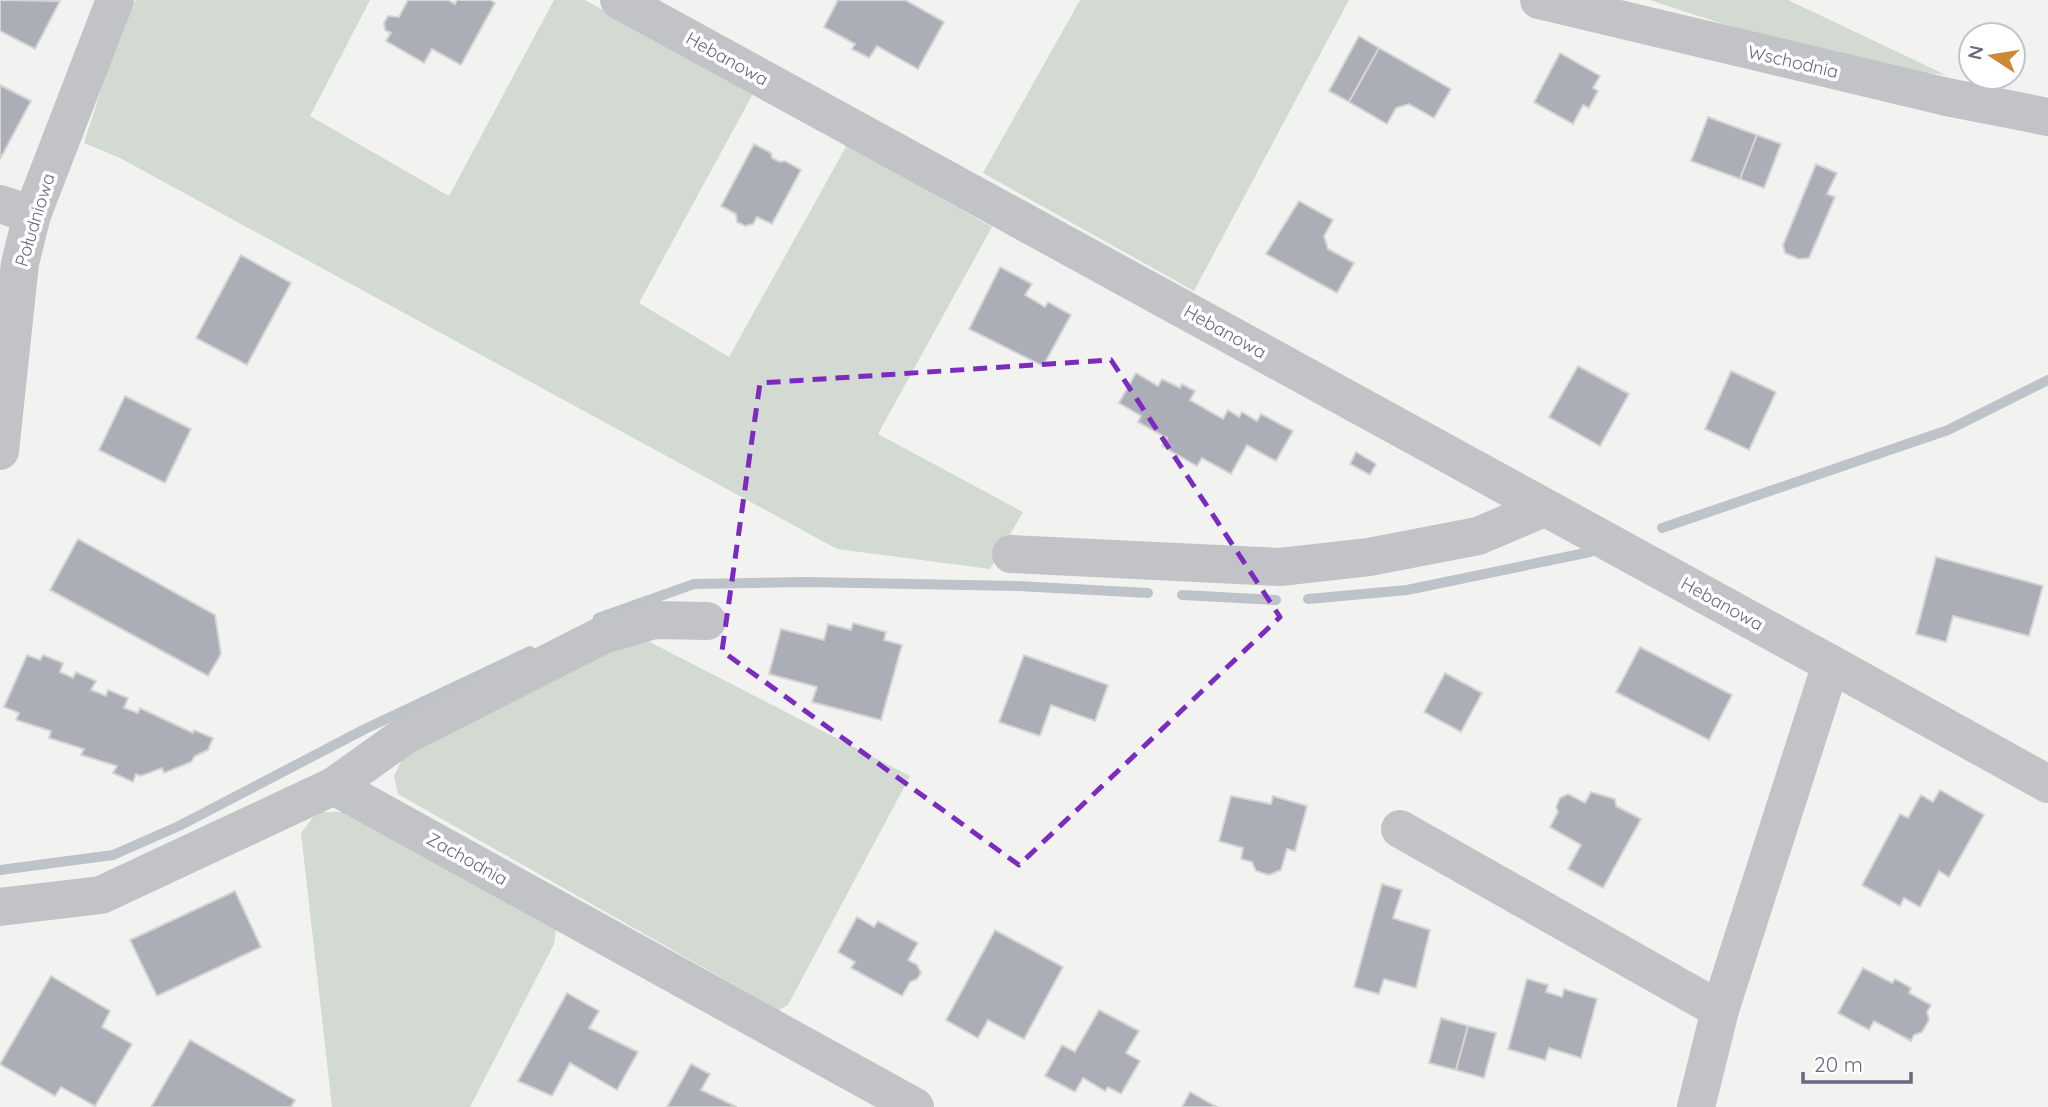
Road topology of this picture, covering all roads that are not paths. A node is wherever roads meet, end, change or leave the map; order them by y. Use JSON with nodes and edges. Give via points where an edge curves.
{"nodes":[{"id":1,"x":114,"y":0,"type":"edge"},
{"id":2,"x":619,"y":0,"type":"edge"},
{"id":3,"x":1539,"y":0,"type":"edge"},
{"id":4,"x":2048,"y":117,"type":"edge"},
{"id":5,"x":16,"y":210,"type":"edge"},
{"id":6,"x":0,"y":451,"type":"edge"},
{"id":7,"x":1544,"y":508,"type":"junction"},
{"id":8,"x":1012,"y":554,"type":"dead end"},
{"id":9,"x":707,"y":621,"type":"dead end"},
{"id":10,"x":1830,"y":664,"type":"junction"},
{"id":11,"x":2048,"y":784,"type":"edge"},
{"id":12,"x":334,"y":786,"type":"junction"},
{"id":13,"x":1400,"y":829,"type":"dead end"},
{"id":14,"x":0,"y":907,"type":"edge"},
{"id":15,"x":1720,"y":1010,"type":"junction"},
{"id":16,"x":915,"y":1107,"type":"edge"},
{"id":17,"x":1696,"y":1107,"type":"edge"}],
"edges":[{"from":1,"to":5,"type":"street","name":"Południowa"},
{"from":2,"to":7,"type":"street","name":"Hebanowa"},
{"from":3,"to":4,"type":"street","name":"Wschodnia"},
{"from":5,"to":6,"type":"street","name":"Południowa","via":[[20,263]]},
{"from":7,"to":8,"type":"street","via":[[1478,536],[1369,557],[1280,567]]},
{"from":7,"to":10,"type":"street","name":"Hebanowa"},
{"from":9,"to":12,"type":"street","via":[[654,620],[603,635],[404,736]]},
{"from":10,"to":11,"type":"street","name":"Hebanowa"},
{"from":10,"to":15,"type":"street"},
{"from":12,"to":14,"type":"street","via":[[101,895]]},
{"from":12,"to":16,"type":"street","name":"Zachodnia"},
{"from":13,"to":15,"type":"street"},
{"from":15,"to":17,"type":"street"}]}
